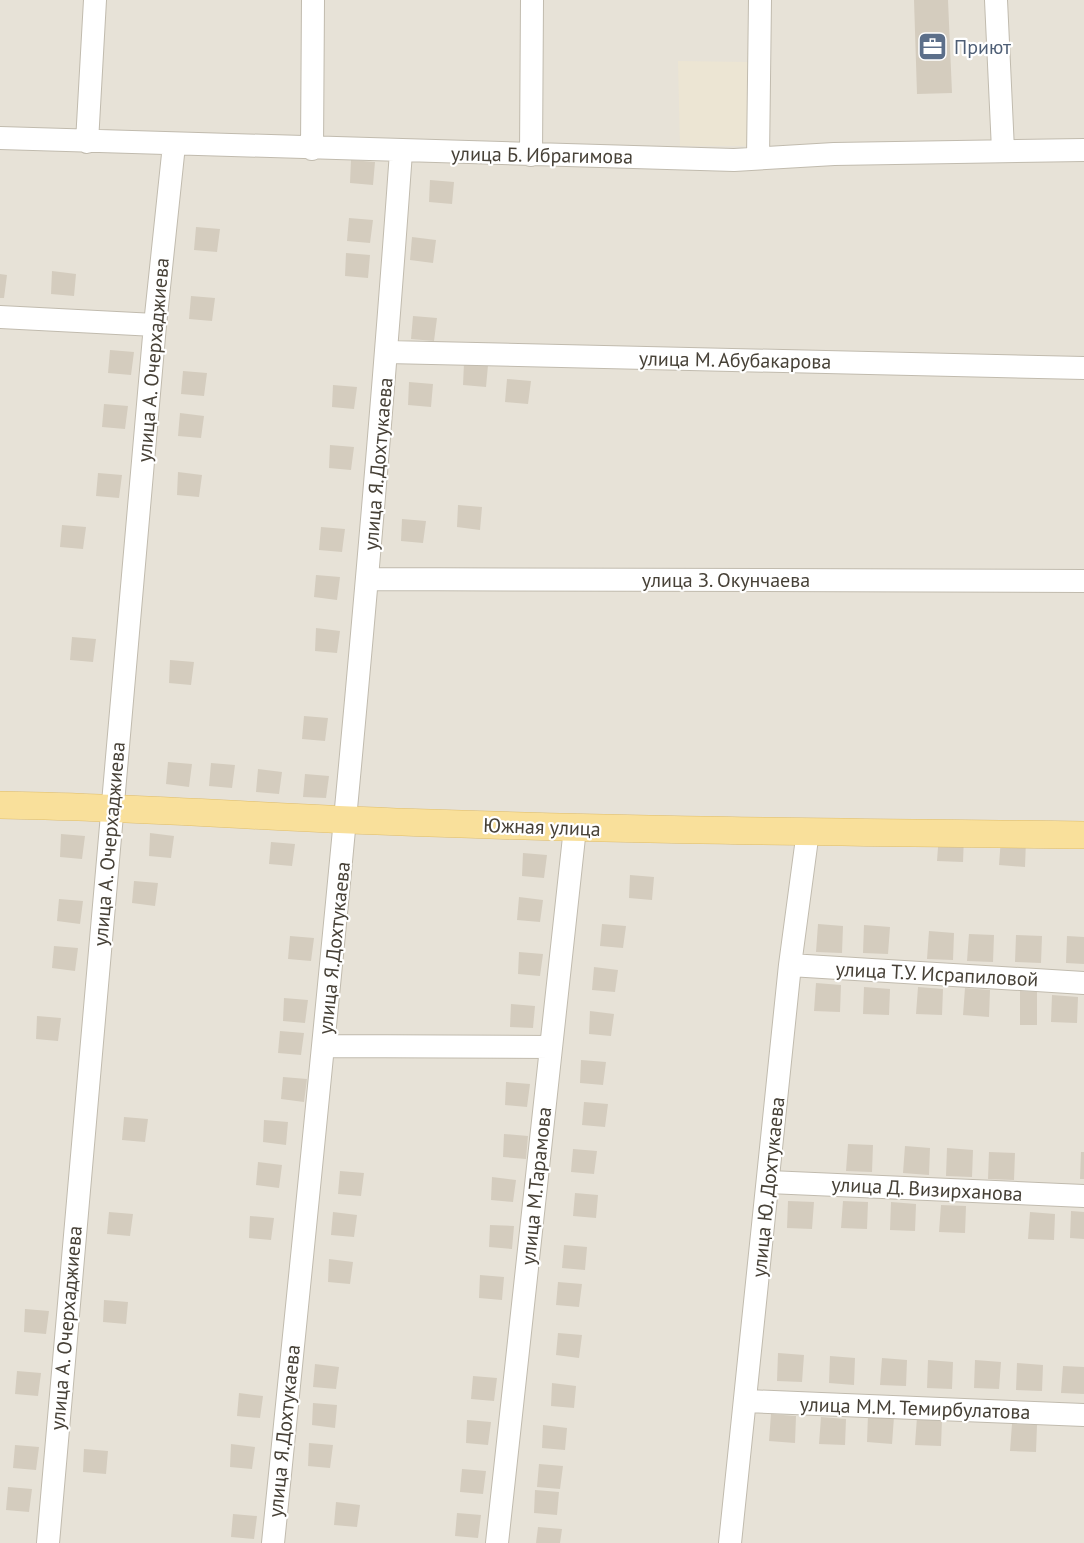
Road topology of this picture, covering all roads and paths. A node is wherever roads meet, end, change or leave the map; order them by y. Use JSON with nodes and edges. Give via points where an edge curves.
{"nodes":[{"id":1,"x":95,"y":0,"type":"edge"},
{"id":2,"x":313,"y":0,"type":"edge"},
{"id":3,"x":532,"y":0,"type":"edge"},
{"id":4,"x":760,"y":0,"type":"edge"},
{"id":5,"x":996,"y":0,"type":"edge"},
{"id":6,"x":0,"y":138,"type":"edge"},
{"id":7,"x":87,"y":142,"type":"junction"},
{"id":8,"x":174,"y":145,"type":"junction"},
{"id":9,"x":312,"y":149,"type":"junction"},
{"id":10,"x":1003,"y":150,"type":"junction"},
{"id":11,"x":1084,"y":150,"type":"edge"},
{"id":12,"x":401,"y":152,"type":"junction"},
{"id":13,"x":531,"y":155,"type":"junction"},
{"id":14,"x":758,"y":158,"type":"junction"},
{"id":15,"x":0,"y":317,"type":"edge"},
{"id":16,"x":155,"y":325,"type":"junction"},
{"id":17,"x":387,"y":352,"type":"junction"},
{"id":18,"x":1084,"y":368,"type":"edge"},
{"id":19,"x":369,"y":579,"type":"junction"},
{"id":20,"x":1084,"y":581,"type":"edge"},
{"id":21,"x":0,"y":805,"type":"edge"},
{"id":22,"x":112,"y":806,"type":"junction"},
{"id":23,"x":347,"y":821,"type":"junction"},
{"id":24,"x":575,"y":828,"type":"junction"},
{"id":25,"x":808,"y":831,"type":"junction"},
{"id":26,"x":1084,"y":836,"type":"edge"},
{"id":27,"x":790,"y":965,"type":"junction"},
{"id":28,"x":1084,"y":983,"type":"edge"},
{"id":29,"x":324,"y":1046,"type":"junction"},
{"id":30,"x":551,"y":1047,"type":"junction"},
{"id":31,"x":769,"y":1182,"type":"junction"},
{"id":32,"x":1084,"y":1196,"type":"edge"},
{"id":33,"x":747,"y":1401,"type":"junction"},
{"id":34,"x":1084,"y":1415,"type":"edge"},
{"id":35,"x":48,"y":1543,"type":"edge"},
{"id":36,"x":273,"y":1543,"type":"edge"},
{"id":37,"x":497,"y":1543,"type":"edge"},
{"id":38,"x":730,"y":1543,"type":"edge"}],
"edges":[{"from":1,"to":7,"type":"street"},
{"from":2,"to":9,"type":"street"},
{"from":3,"to":13,"type":"street"},
{"from":4,"to":14,"type":"street"},
{"from":5,"to":10,"type":"street"},
{"from":6,"to":7,"type":"street","name":"улица Б. Ибрагимова"},
{"from":7,"to":8,"type":"street","name":"улица Б. Ибрагимова"},
{"from":8,"to":9,"type":"street","name":"улица Б. Ибрагимова"},
{"from":8,"to":16,"type":"street","name":"улица А. Очерхаджиева"},
{"from":9,"to":12,"type":"street","name":"улица Б. Ибрагимова"},
{"from":10,"to":11,"type":"street","name":"улица Б. Ибрагимова"},
{"from":10,"to":14,"type":"street","name":"улица Б. Ибрагимова"},
{"from":12,"to":13,"type":"street","name":"улица Б. Ибрагимова"},
{"from":12,"to":17,"type":"street","name":"улица Я.Дохтукаева"},
{"from":13,"to":14,"type":"street","name":"улица Б. Ибрагимова"},
{"from":15,"to":16,"type":"street"},
{"from":16,"to":22,"type":"street","name":"улица А. Очерхаджиева"},
{"from":17,"to":18,"type":"street","name":"улица М. Абубакарова"},
{"from":17,"to":19,"type":"street","name":"улица Я.Дохтукаева"},
{"from":19,"to":20,"type":"street","name":"улица З. Окунчаева"},
{"from":19,"to":23,"type":"street","name":"улица Я.Дохтукаева"},
{"from":21,"to":22,"type":"main road","name":"Южная улица"},
{"from":22,"to":23,"type":"main road","name":"Южная улица"},
{"from":22,"to":35,"type":"street","name":"улица А. Очерхаджиева"},
{"from":23,"to":24,"type":"main road","name":"Южная улица"},
{"from":23,"to":29,"type":"street","name":"улица Я.Дохтукаева"},
{"from":24,"to":25,"type":"main road","name":"Южная улица"},
{"from":24,"to":30,"type":"street","name":"улица М.Тарамова"},
{"from":25,"to":26,"type":"main road","name":"Южная улица"},
{"from":25,"to":27,"type":"street","name":"улица Ю. Дохтукаева"},
{"from":27,"to":28,"type":"street","name":"улица Т.У. Исрапиловой"},
{"from":27,"to":31,"type":"street","name":"улица Ю. Дохтукаева"},
{"from":29,"to":30,"type":"street"},
{"from":29,"to":36,"type":"street","name":"улица Я.Дохтукаева"},
{"from":30,"to":37,"type":"street","name":"улица М.Тарамова"},
{"from":31,"to":32,"type":"street","name":"улица Д. Визирханова"},
{"from":31,"to":33,"type":"street","name":"улица Ю. Дохтукаева"},
{"from":33,"to":34,"type":"street","name":"улица М.М. Темирбулатова"},
{"from":33,"to":38,"type":"street","name":"улица Ю. Дохтукаева"}]}
